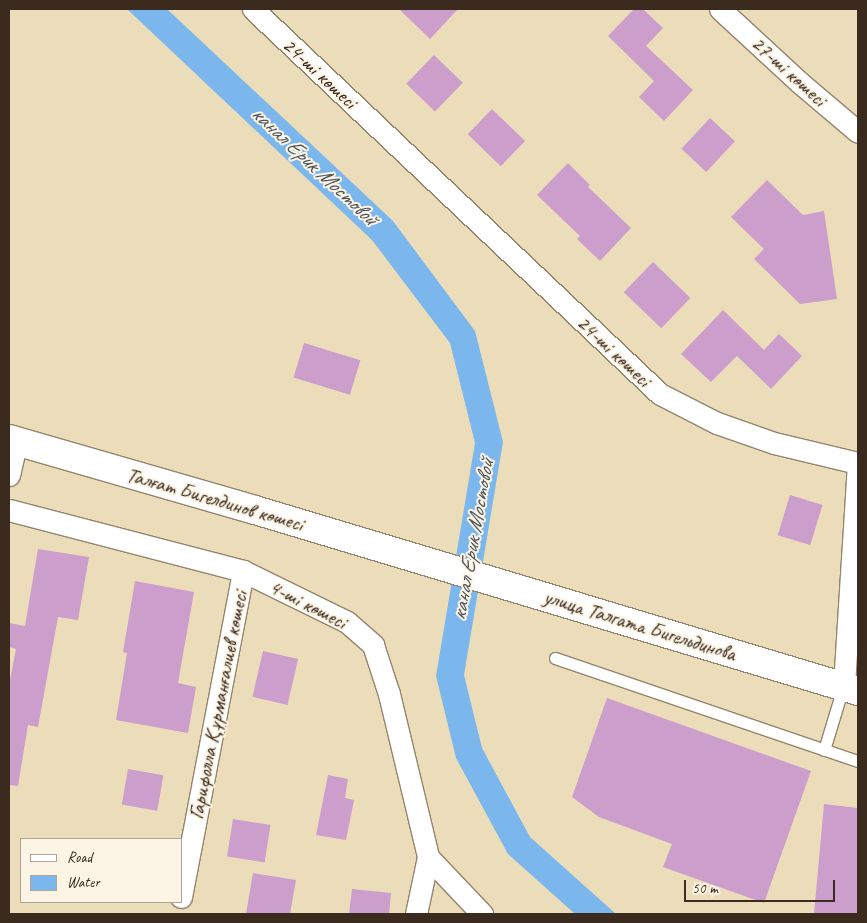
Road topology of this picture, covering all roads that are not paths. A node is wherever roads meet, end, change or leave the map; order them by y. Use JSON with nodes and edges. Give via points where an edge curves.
{"nodes":[{"id":1,"x":253,"y":9,"type":"edge"},
{"id":2,"x":720,"y":9,"type":"edge"},
{"id":3,"x":858,"y":132,"type":"edge"},
{"id":4,"x":13,"y":440,"type":"edge"},
{"id":5,"x":858,"y":462,"type":"edge"},
{"id":6,"x":9,"y":475,"type":"edge"},
{"id":7,"x":9,"y":510,"type":"edge"},
{"id":8,"x":856,"y":518,"type":"edge"},
{"id":9,"x":421,"y":560,"type":"joint"},
{"id":10,"x":243,"y":571,"type":"junction"},
{"id":11,"x":555,"y":658,"type":"dead end"},
{"id":12,"x":851,"y":689,"type":"edge"},
{"id":13,"x":824,"y":750,"type":"junction"},
{"id":14,"x":858,"y":761,"type":"edge"},
{"id":15,"x":428,"y":857,"type":"junction"},
{"id":16,"x":182,"y":892,"type":"edge"},
{"id":17,"x":416,"y":914,"type":"edge"},
{"id":18,"x":482,"y":914,"type":"edge"}],
"edges":[{"from":1,"to":5,"type":"street","name":"24-ші көшесі","via":[[660,394],[717,423],[774,443]]},
{"from":2,"to":3,"type":"street","name":"27-ші көшесі"},
{"from":4,"to":6,"type":"street"},
{"from":4,"to":9,"type":"main road","name":"Талғат Бигелдинов көшесі"},
{"from":5,"to":8,"type":"street","name":"24-ші көшесі"},
{"from":7,"to":10,"type":"street","name":"4-ші көшесі"},
{"from":8,"to":12,"type":"street","name":"24-ші көшесі"},
{"from":9,"to":12,"type":"main road","name":"улица Талгата Бигельдинова"},
{"from":10,"to":15,"type":"street","name":"4-ші көшесі","via":[[347,622],[373,645],[389,694]]},
{"from":10,"to":16,"type":"street","name":"Гарифолла Құрманғалиев көшесі"},
{"from":11,"to":13,"type":"lane"},
{"from":12,"to":13,"type":"lane"},
{"from":13,"to":14,"type":"lane"},
{"from":15,"to":17,"type":"street"},
{"from":15,"to":18,"type":"street","name":"4-ші көшесі"}]}
